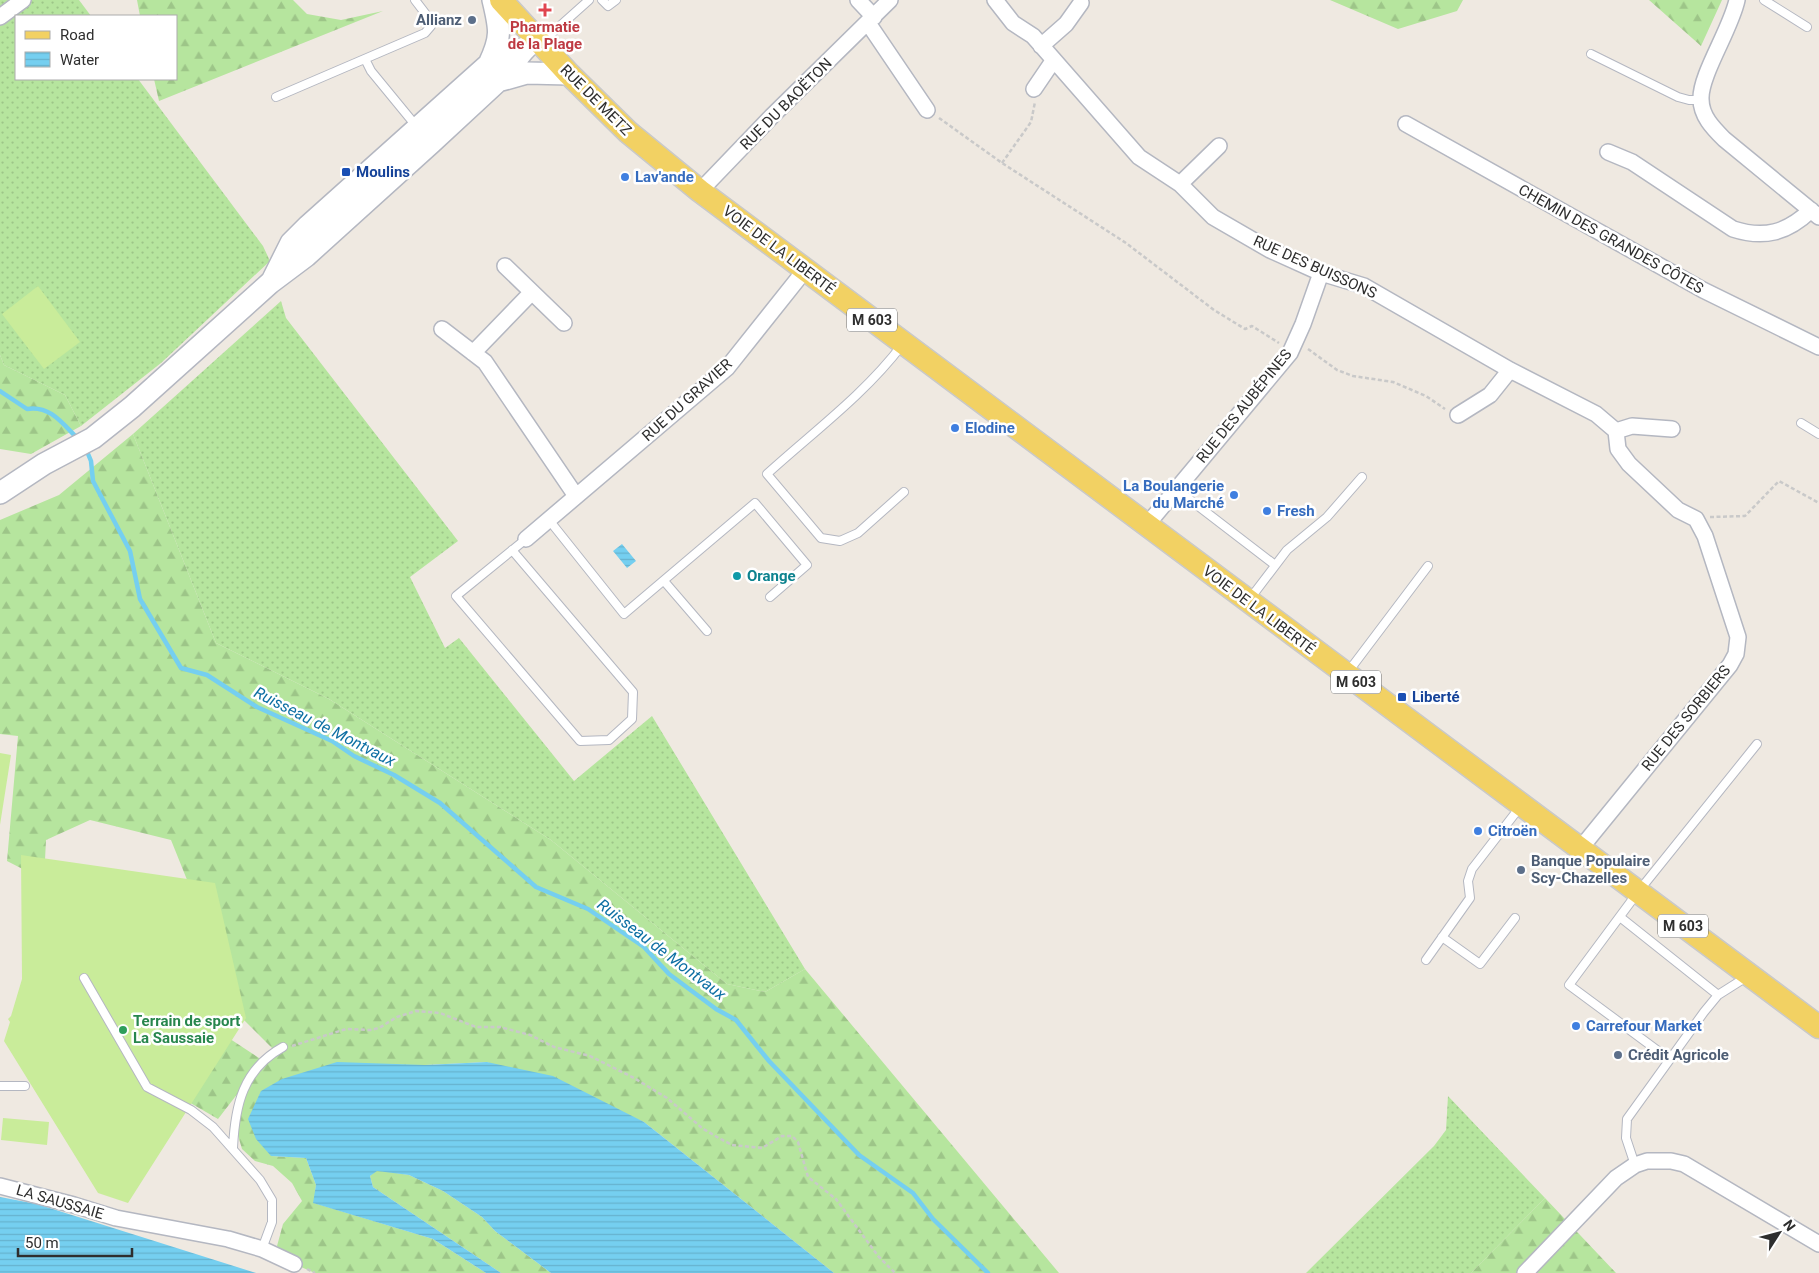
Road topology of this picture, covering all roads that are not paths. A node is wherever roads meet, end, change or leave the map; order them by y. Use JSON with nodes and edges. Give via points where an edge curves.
{"nodes":[{"id":1,"x":23,"y":0,"type":"edge"},
{"id":2,"x":416,"y":0,"type":"edge"},
{"id":3,"x":493,"y":0,"type":"edge"},
{"id":4,"x":501,"y":0,"type":"edge"},
{"id":5,"x":589,"y":0,"type":"edge"},
{"id":6,"x":602,"y":0,"type":"edge"},
{"id":7,"x":616,"y":0,"type":"edge"},
{"id":8,"x":858,"y":0,"type":"edge"},
{"id":9,"x":890,"y":0,"type":"edge"},
{"id":10,"x":996,"y":0,"type":"edge"},
{"id":11,"x":1737,"y":0,"type":"edge"},
{"id":12,"x":1764,"y":0,"type":"edge"},
{"id":13,"x":1081,"y":3,"type":"dead end"},
{"id":14,"x":0,"y":17,"type":"edge"},
{"id":15,"x":871,"y":20,"type":"junction"},
{"id":16,"x":1808,"y":27,"type":"dead end"},
{"id":17,"x":533,"y":44,"type":"junction"},
{"id":18,"x":1041,"y":46,"type":"junction"},
{"id":19,"x":1591,"y":54,"type":"dead end"},
{"id":20,"x":365,"y":59,"type":"junction"},
{"id":21,"x":1053,"y":61,"type":"junction"},
{"id":22,"x":493,"y":73,"type":"junction"},
{"id":23,"x":569,"y":74,"type":"junction"},
{"id":24,"x":1034,"y":89,"type":"road end"},
{"id":25,"x":276,"y":97,"type":"dead end"},
{"id":26,"x":1700,"y":100,"type":"junction"},
{"id":27,"x":928,"y":110,"type":"road end"},
{"id":28,"x":1406,"y":124,"type":"dead end"},
{"id":29,"x":417,"y":127,"type":"junction"},
{"id":30,"x":430,"y":143,"type":"junction"},
{"id":31,"x":1219,"y":146,"type":"dead end"},
{"id":32,"x":1608,"y":152,"type":"dead end"},
{"id":33,"x":1180,"y":184,"type":"junction"},
{"id":34,"x":700,"y":191,"type":"junction"},
{"id":35,"x":1815,"y":214,"type":"edge"},
{"id":36,"x":506,"y":266,"type":"dead end"},
{"id":37,"x":805,"y":270,"type":"junction"},
{"id":38,"x":1321,"y":273,"type":"junction"},
{"id":39,"x":270,"y":283,"type":"junction"},
{"id":40,"x":532,"y":292,"type":"junction"},
{"id":41,"x":564,"y":323,"type":"dead end"},
{"id":42,"x":442,"y":328,"type":"dead end"},
{"id":43,"x":903,"y":344,"type":"junction"},
{"id":44,"x":1819,"y":346,"type":"edge"},
{"id":45,"x":474,"y":353,"type":"junction"},
{"id":46,"x":1510,"y":370,"type":"junction"},
{"id":47,"x":1458,"y":415,"type":"road end"},
{"id":48,"x":1801,"y":423,"type":"dead end"},
{"id":49,"x":1672,"y":429,"type":"dead end"},
{"id":50,"x":1616,"y":431,"type":"junction"},
{"id":51,"x":1819,"y":434,"type":"edge"},
{"id":52,"x":44,"y":464,"type":"junction"},
{"id":53,"x":0,"y":476,"type":"edge"},
{"id":54,"x":1362,"y":478,"type":"dead end"},
{"id":55,"x":1176,"y":490,"type":"junction"},
{"id":56,"x":904,"y":492,"type":"dead end"},
{"id":57,"x":0,"y":493,"type":"edge"},
{"id":58,"x":576,"y":496,"type":"junction"},
{"id":59,"x":549,"y":520,"type":"junction"},
{"id":60,"x":1146,"y":526,"type":"junction"},
{"id":61,"x":526,"y":539,"type":"joint"},
{"id":62,"x":512,"y":550,"type":"junction"},
{"id":63,"x":1275,"y":565,"type":"junction"},
{"id":64,"x":1428,"y":566,"type":"dead end"},
{"id":65,"x":664,"y":581,"type":"junction"},
{"id":66,"x":770,"y":597,"type":"dead end"},
{"id":67,"x":1248,"y":601,"type":"junction"},
{"id":68,"x":706,"y":631,"type":"dead end"},
{"id":69,"x":1346,"y":675,"type":"junction"},
{"id":70,"x":1757,"y":744,"type":"dead end"},
{"id":71,"x":1521,"y":805,"type":"junction"},
{"id":72,"x":1580,"y":849,"type":"junction"},
{"id":73,"x":1638,"y":892,"type":"junction"},
{"id":74,"x":1620,"y":917,"type":"junction"},
{"id":75,"x":1515,"y":918,"type":"dead end"},
{"id":76,"x":1442,"y":937,"type":"junction"},
{"id":77,"x":1426,"y":960,"type":"dead end"},
{"id":78,"x":1750,"y":975,"type":"junction"},
{"id":79,"x":84,"y":978,"type":"dead end"},
{"id":80,"x":1718,"y":995,"type":"junction"},
{"id":81,"x":1819,"y":1027,"type":"edge"},
{"id":82,"x":283,"y":1047,"type":"road end"},
{"id":83,"x":1669,"y":1059,"type":"junction"},
{"id":84,"x":0,"y":1086,"type":"edge"},
{"id":85,"x":24,"y":1086,"type":"dead end"},
{"id":86,"x":233,"y":1148,"type":"junction"},
{"id":87,"x":1635,"y":1165,"type":"junction"},
{"id":88,"x":0,"y":1186,"type":"edge"},
{"id":89,"x":1819,"y":1244,"type":"edge"},
{"id":90,"x":262,"y":1248,"type":"junction"},
{"id":91,"x":294,"y":1264,"type":"dead end"},
{"id":92,"x":1525,"y":1273,"type":"edge"}],
"edges":[{"from":1,"to":14,"type":"street"},
{"from":2,"to":20,"type":"lane","via":[[431,26],[425,32]]},
{"from":3,"to":22,"type":"main road","via":[[499,26]]},
{"from":4,"to":17,"type":"main road","name":"RUE DE METZ","number":"M 603"},
{"from":5,"to":17,"type":"lane"},
{"from":6,"to":7,"type":"lane","via":[[608,6]]},
{"from":8,"to":15,"type":"street"},
{"from":9,"to":15,"type":"street","name":"RUE DU BAOËTON"},
{"from":10,"to":18,"type":"street","name":"RUE DES BUISSONS","via":[[1013,23],[1033,36]]},
{"from":11,"to":26,"type":"street"},
{"from":12,"to":16,"type":"lane"},
{"from":13,"to":18,"type":"street","via":[[1066,24]]},
{"from":15,"to":27,"type":"street"},
{"from":15,"to":34,"type":"street","name":"RUE DU BAOËTON"},
{"from":17,"to":22,"type":"main road"},
{"from":17,"to":23,"type":"main road","name":"RUE DE METZ","number":"M 603"},
{"from":18,"to":21,"type":"street","name":"RUE DES BUISSONS"},
{"from":19,"to":26,"type":"lane","via":[[1678,97]]},
{"from":20,"to":25,"type":"lane"},
{"from":20,"to":29,"type":"lane","via":[[370,71]]},
{"from":21,"to":24,"type":"street"},
{"from":21,"to":33,"type":"street","name":"RUE DES BUISSONS","via":[[1140,157]]},
{"from":22,"to":23,"type":"main road"},
{"from":22,"to":29,"type":"main road"},
{"from":22,"to":30,"type":"main road"},
{"from":23,"to":34,"type":"main road","name":"RUE DE METZ","number":"M 603","via":[[628,132]]},
{"from":26,"to":35,"type":"street","via":[[1708,120],[1724,139]]},
{"from":28,"to":44,"type":"street","name":"CHEMIN DES GRANDES CÔTES","via":[[1703,290]]},
{"from":29,"to":30,"type":"lane"},
{"from":29,"to":39,"type":"main road","via":[[291,243]]},
{"from":30,"to":39,"type":"main road","via":[[306,256]]},
{"from":31,"to":33,"type":"street"},
{"from":32,"to":35,"type":"street","via":[[1632,162],[1733,229],[1751,235],[1781,230]]},
{"from":33,"to":38,"type":"street","name":"RUE DES BUISSONS","via":[[1213,217],[1270,250]]},
{"from":34,"to":37,"type":"main road","name":"VOIE DE LA LIBERTÉ","number":"M 603"},
{"from":36,"to":40,"type":"street"},
{"from":37,"to":43,"type":"main road","name":"VOIE DE LA LIBERTÉ","number":"M 603"},
{"from":37,"to":58,"type":"street","name":"RUE DU GRAVIER","via":[[726,368]]},
{"from":38,"to":46,"type":"street","name":"RUE DES BUISSONS","via":[[1364,286]]},
{"from":38,"to":55,"type":"street","name":"RUE DES AUBÉPINES","via":[[1290,353]]},
{"from":39,"to":52,"type":"main road","via":[[132,407],[92,438]]},
{"from":40,"to":41,"type":"street"},
{"from":40,"to":45,"type":"street"},
{"from":42,"to":45,"type":"street"},
{"from":43,"to":56,"type":"lane","via":[[863,388],[767,474],[821,538],[840,541],[858,533]]},
{"from":43,"to":60,"type":"main road","name":"VOIE DE LA LIBERTÉ","number":"M 603"},
{"from":45,"to":58,"type":"street","via":[[484,362]]},
{"from":46,"to":47,"type":"street","via":[[1490,395]]},
{"from":46,"to":50,"type":"street","name":"RUE DES BUISSONS","via":[[1596,414]]},
{"from":48,"to":51,"type":"lane"},
{"from":49,"to":50,"type":"street","via":[[1632,426]]},
{"from":50,"to":72,"type":"street","name":"RUE DES SORBIERS","via":[[1618,449],[1629,464],[1678,510],[1696,519],[1738,637],[1736,654],[1730,665]]},
{"from":52,"to":53,"type":"main road"},
{"from":52,"to":57,"type":"main road"},
{"from":54,"to":63,"type":"lane","via":[[1328,517],[1287,550]]},
{"from":55,"to":60,"type":"street","name":"RUE DES AUBÉPINES"},
{"from":55,"to":63,"type":"lane"},
{"from":58,"to":59,"type":"street","name":"RUE DU GRAVIER"},
{"from":59,"to":61,"type":"street","name":"RUE DU GRAVIER"},
{"from":59,"to":65,"type":"lane","via":[[624,614]]},
{"from":60,"to":67,"type":"main road","name":"VOIE DE LA LIBERTÉ","number":"M 603"},
{"from":61,"to":62,"type":"lane"},
{"from":62,"to":62,"type":"lane","via":[[456,596],[580,741],[609,740],[632,720],[633,692]]},
{"from":63,"to":67,"type":"lane"},
{"from":64,"to":69,"type":"lane"},
{"from":65,"to":66,"type":"lane","via":[[755,503],[807,565]]},
{"from":65,"to":68,"type":"lane"},
{"from":67,"to":69,"type":"main road","name":"VOIE DE LA LIBERTÉ","number":"M 603"},
{"from":69,"to":71,"type":"main road","name":"VOIE DE LA LIBERTÉ","number":"M 603"},
{"from":70,"to":73,"type":"lane"},
{"from":71,"to":72,"type":"main road","name":"VOIE DE LA LIBERTÉ","number":"M 603"},
{"from":71,"to":76,"type":"lane","via":[[1472,869],[1468,881],[1470,898]]},
{"from":72,"to":73,"type":"main road","name":"VOIE DE LA LIBERTÉ","number":"M 603"},
{"from":73,"to":74,"type":"lane"},
{"from":73,"to":78,"type":"main road","name":"VOIE DE LA LIBERTÉ","number":"M 603"},
{"from":74,"to":80,"type":"lane"},
{"from":74,"to":83,"type":"lane","via":[[1569,985]]},
{"from":75,"to":76,"type":"lane","via":[[1480,964]]},
{"from":76,"to":77,"type":"lane"},
{"from":78,"to":80,"type":"lane"},
{"from":78,"to":81,"type":"main road","name":"VOIE DE LA LIBERTÉ","number":"M 603"},
{"from":79,"to":86,"type":"lane","via":[[147,1087],[191,1110]]},
{"from":80,"to":83,"type":"lane"},
{"from":82,"to":86,"type":"lane","via":[[262,1060],[246,1082],[234,1122]]},
{"from":83,"to":87,"type":"lane","via":[[1627,1119],[1626,1138]]},
{"from":84,"to":85,"type":"lane"},
{"from":86,"to":90,"type":"lane","via":[[272,1200],[272,1222]]},
{"from":87,"to":89,"type":"street","via":[[1658,1161],[1684,1164]]},
{"from":87,"to":92,"type":"street","via":[[1616,1178]]},
{"from":88,"to":90,"type":"street","name":"LA SAUSSAIE","via":[[116,1218]]},
{"from":90,"to":91,"type":"street","name":"LA SAUSSAIE"}]}
